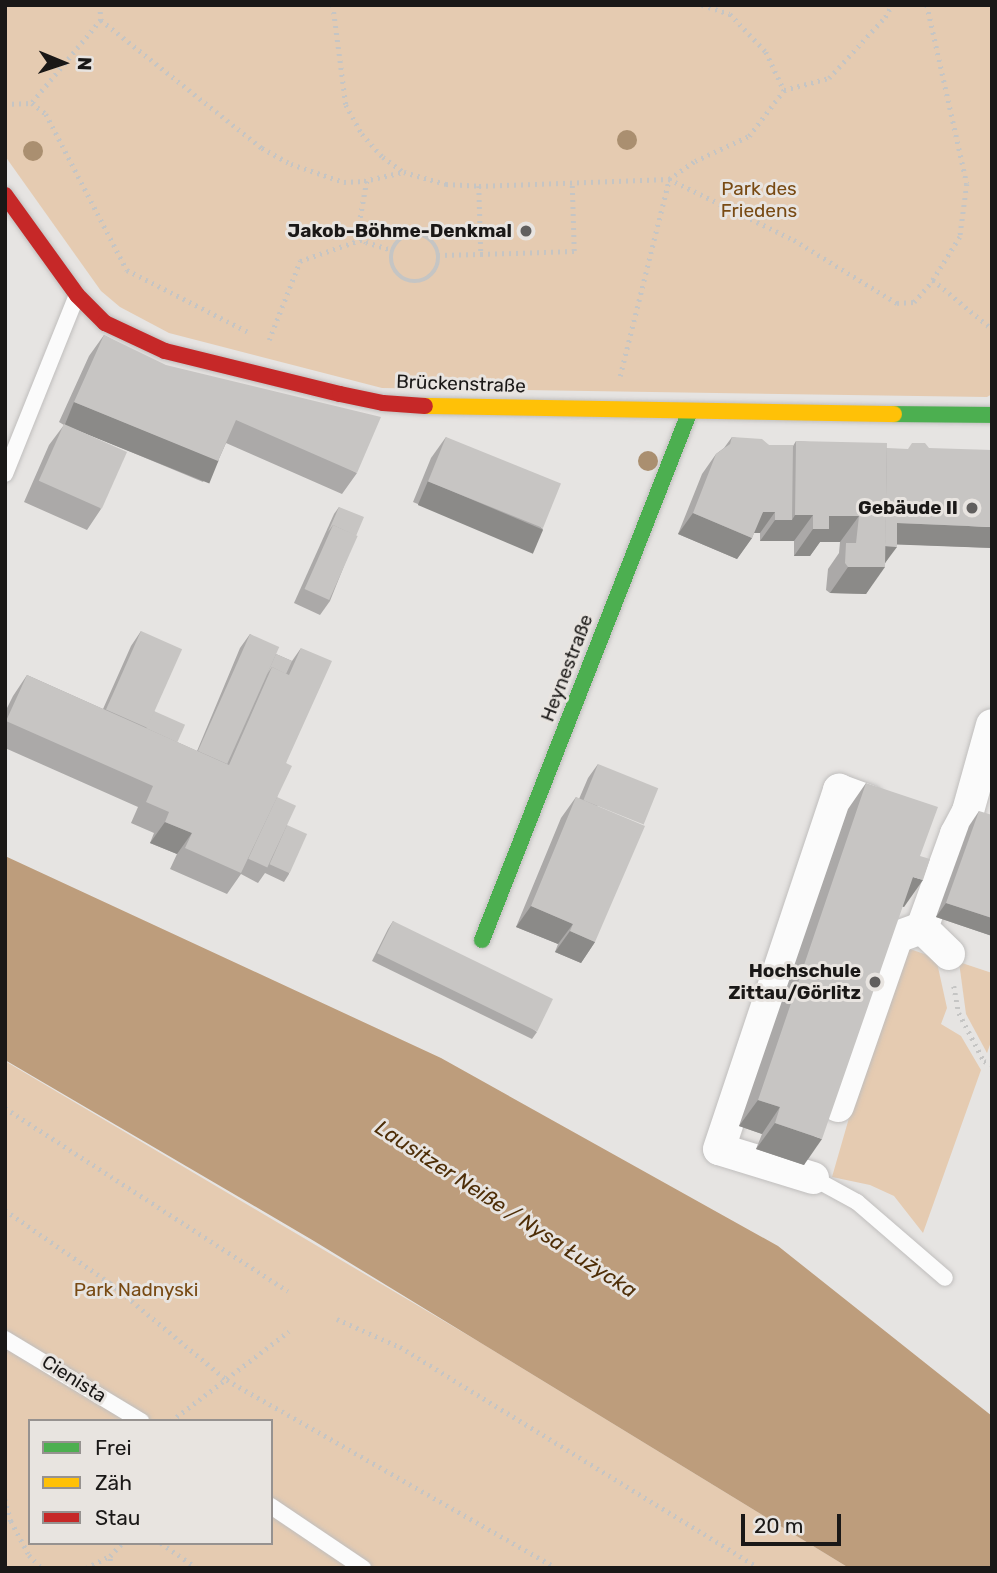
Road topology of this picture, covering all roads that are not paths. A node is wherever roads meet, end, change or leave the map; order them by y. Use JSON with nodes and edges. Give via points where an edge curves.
{"nodes":[{"id":1,"x":5,"y":195,"type":"edge"},
{"id":2,"x":77,"y":295,"type":"junction"},
{"id":3,"x":690,"y":411,"type":"junction"},
{"id":4,"x":992,"y":415,"type":"edge"},
{"id":5,"x":5,"y":474,"type":"edge"},
{"id":6,"x":992,"y":725,"type":"edge"},
{"id":7,"x":869,"y":800,"type":"edge"},
{"id":8,"x":980,"y":814,"type":"edge"},
{"id":9,"x":922,"y":928,"type":"junction"},
{"id":10,"x":482,"y":940,"type":"dead end"},
{"id":11,"x":949,"y":954,"type":"dead end"},
{"id":12,"x":838,"y":1107,"type":"edge"},
{"id":13,"x":813,"y":1178,"type":"joint"},
{"id":14,"x":945,"y":1279,"type":"dead end"},
{"id":15,"x":5,"y":1339,"type":"edge"},
{"id":16,"x":138,"y":1419,"type":"edge"},
{"id":17,"x":273,"y":1507,"type":"edge"},
{"id":18,"x":363,"y":1568,"type":"edge"}],
"edges":[{"from":1,"to":2,"type":"street","name":"Brückenstraße"},
{"from":2,"to":3,"type":"street","name":"Brückenstraße","via":[[105,323],[165,351],[351,397],[446,407]]},
{"from":2,"to":5,"type":"lane"},
{"from":3,"to":4,"type":"street","name":"Brückenstraße"},
{"from":3,"to":10,"type":"street","name":"Heynestraße"},
{"from":6,"to":8,"type":"street"},
{"from":7,"to":13,"type":"street","via":[[839,790],[719,1149]]},
{"from":8,"to":9,"type":"street","via":[[956,834]]},
{"from":9,"to":11,"type":"street"},
{"from":9,"to":12,"type":"street","via":[[897,937]]},
{"from":13,"to":14,"type":"lane","via":[[856,1202]]},
{"from":15,"to":16,"type":"lane","name":"Cienista"},
{"from":17,"to":18,"type":"lane"}]}
